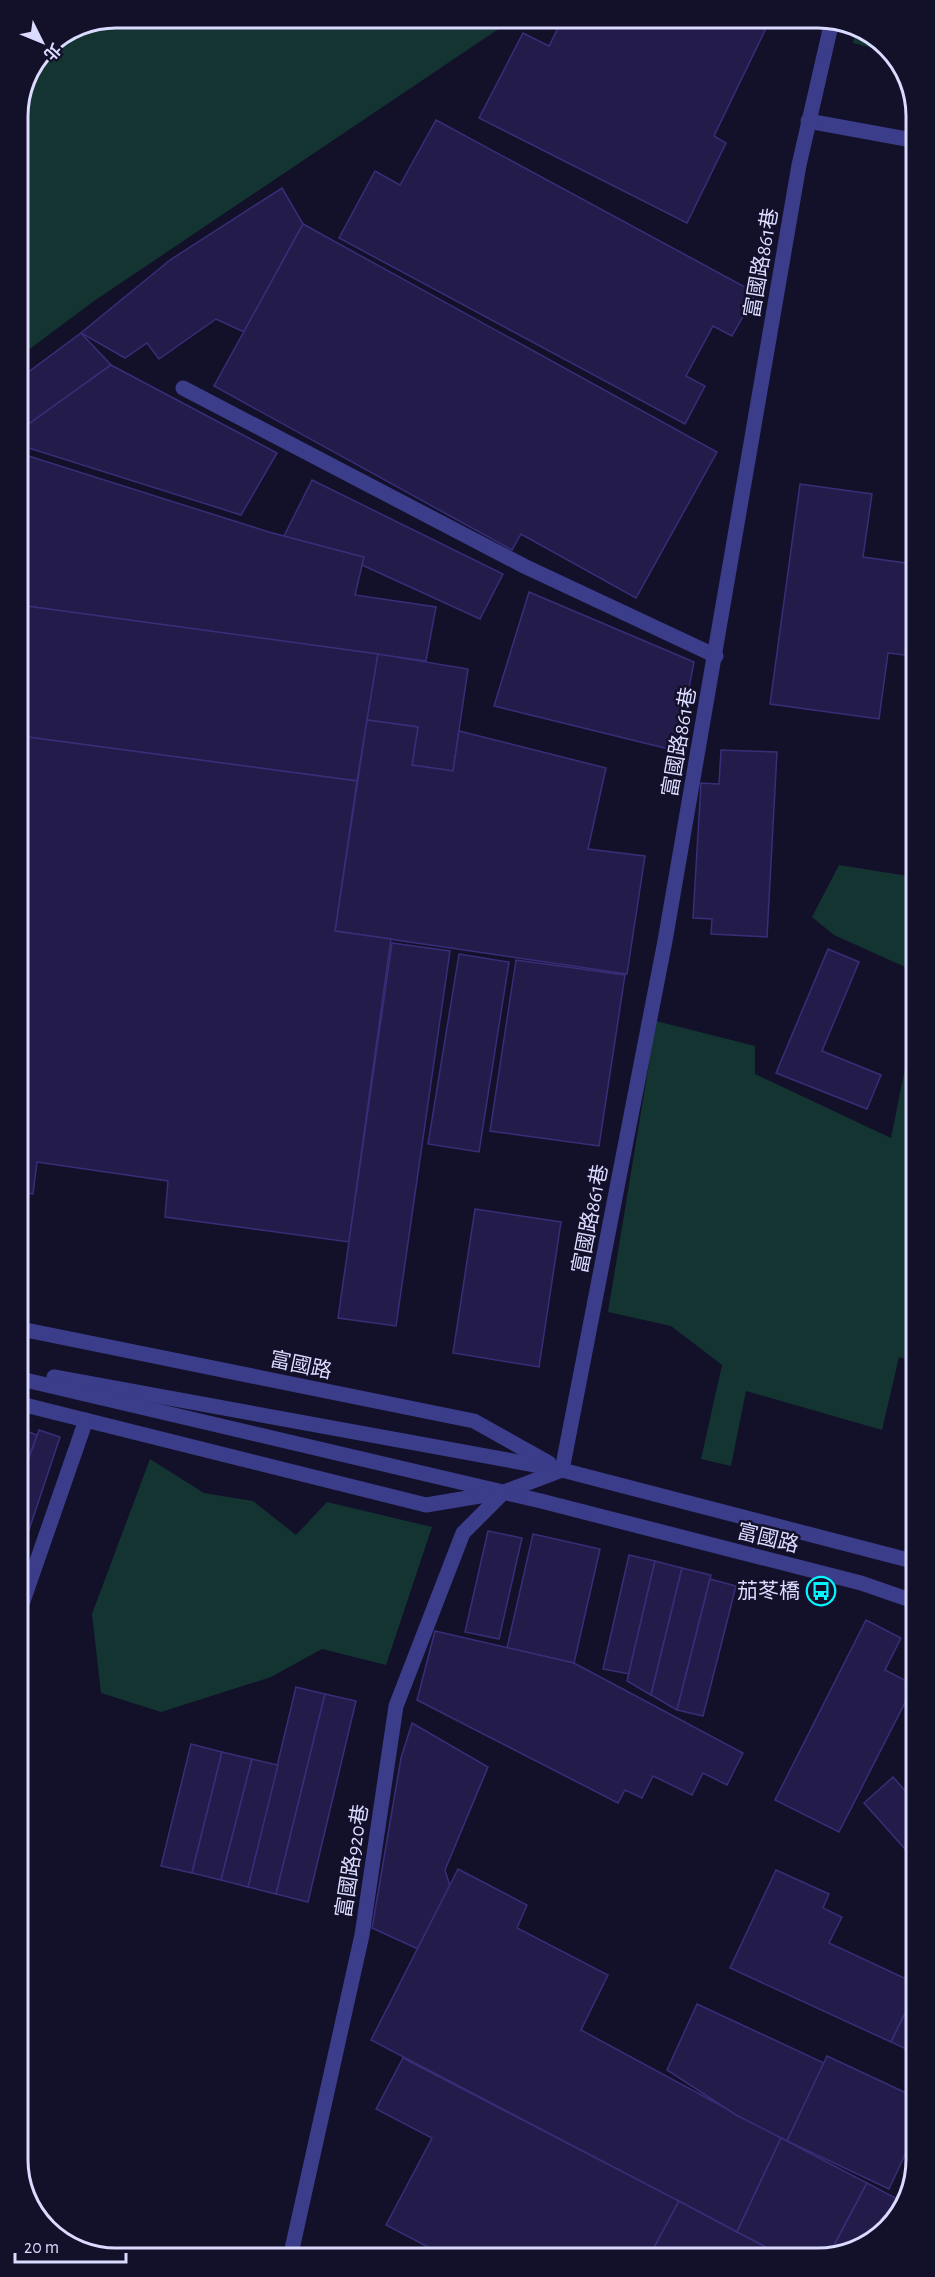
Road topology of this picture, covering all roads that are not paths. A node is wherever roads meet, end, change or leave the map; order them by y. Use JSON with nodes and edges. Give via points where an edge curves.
{"nodes":[{"id":1,"x":830,"y":29,"type":"edge"},
{"id":2,"x":808,"y":121,"type":"junction"},
{"id":3,"x":906,"y":139,"type":"edge"},
{"id":4,"x":183,"y":388,"type":"dead end"},
{"id":5,"x":716,"y":656,"type":"junction"},
{"id":6,"x":28,"y":1331,"type":"edge"},
{"id":7,"x":28,"y":1372,"type":"edge"},
{"id":8,"x":28,"y":1381,"type":"edge"},
{"id":9,"x":28,"y":1406,"type":"edge"},
{"id":10,"x":86,"y":1420,"type":"junction"},
{"id":11,"x":562,"y":1470,"type":"junction"},
{"id":12,"x":504,"y":1492,"type":"junction"},
{"id":13,"x":906,"y":1560,"type":"edge"},
{"id":14,"x":28,"y":1586,"type":"edge"},
{"id":15,"x":906,"y":1599,"type":"edge"},
{"id":16,"x":292,"y":2248,"type":"edge"}],
"edges":[{"from":1,"to":2,"type":"street","name":"富國路861巷"},
{"from":2,"to":3,"type":"street"},
{"from":2,"to":5,"type":"street","name":"富國路861巷"},
{"from":4,"to":5,"type":"street","via":[[524,566]]},
{"from":5,"to":11,"type":"street","name":"富國路861巷"},
{"from":6,"to":11,"type":"street","name":"富國路","via":[[474,1421]]},
{"from":7,"to":11,"type":"street","name":"富國路"},
{"from":8,"to":12,"type":"street","name":"富國路"},
{"from":9,"to":10,"type":"street","name":"富國路"},
{"from":10,"to":12,"type":"street","name":"富國路","via":[[426,1505]]},
{"from":10,"to":14,"type":"street"},
{"from":11,"to":12,"type":"street"},
{"from":11,"to":13,"type":"street","name":"富國路"},
{"from":12,"to":15,"type":"street","name":"富國路","via":[[861,1583]]},
{"from":12,"to":16,"type":"street","name":"富國路920巷","via":[[463,1533],[396,1706],[362,1935]]}]}
